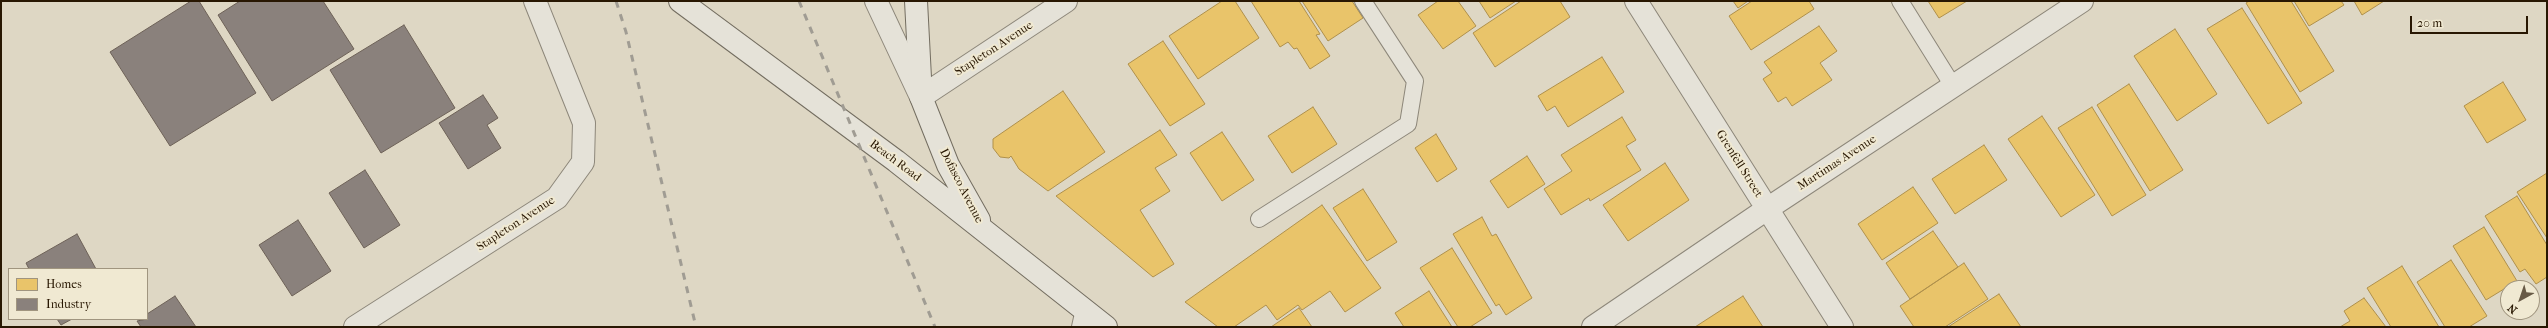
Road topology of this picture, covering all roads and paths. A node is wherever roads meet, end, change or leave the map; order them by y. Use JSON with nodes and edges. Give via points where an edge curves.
{"nodes":[{"id":1,"x":535,"y":1,"type":"edge"},
{"id":2,"x":680,"y":1,"type":"edge"},
{"id":3,"x":876,"y":1,"type":"edge"},
{"id":4,"x":916,"y":1,"type":"edge"},
{"id":5,"x":1066,"y":1,"type":"edge"},
{"id":6,"x":1363,"y":1,"type":"edge"},
{"id":7,"x":1636,"y":1,"type":"edge"},
{"id":8,"x":1900,"y":1,"type":"edge"},
{"id":9,"x":2082,"y":1,"type":"edge"},
{"id":10,"x":1953,"y":86,"type":"junction"},
{"id":11,"x":921,"y":97,"type":"junction"},
{"id":12,"x":1766,"y":209,"type":"junction"},
{"id":13,"x":1259,"y":219,"type":"dead end"},
{"id":14,"x":984,"y":230,"type":"junction"},
{"id":15,"x":1082,"y":318,"type":"edge"},
{"id":16,"x":355,"y":327,"type":"edge"},
{"id":17,"x":1106,"y":327,"type":"edge"},
{"id":18,"x":1593,"y":327,"type":"edge"},
{"id":19,"x":1842,"y":327,"type":"edge"}],
"edges":[{"from":1,"to":16,"type":"street","name":"Stapleton Avenue","via":[[584,123],[583,162],[557,198]]},
{"from":2,"to":14,"type":"street","name":"Beach Road","via":[[896,161]]},
{"from":3,"to":11,"type":"street","name":"Dofasco Avenue"},
{"from":4,"to":11,"type":"street","name":"Dofasco Avenue"},
{"from":5,"to":11,"type":"street","name":"Stapleton Avenue"},
{"from":6,"to":13,"type":"lane","via":[[1415,81],[1408,124]]},
{"from":7,"to":12,"type":"street","name":"Grenfell Street"},
{"from":8,"to":10,"type":"lane"},
{"from":9,"to":10,"type":"street","name":"Martimas Avenue"},
{"from":10,"to":12,"type":"street","name":"Martimas Avenue"},
{"from":11,"to":14,"type":"street","name":"Dofasco Avenue","via":[[948,165]]},
{"from":12,"to":18,"type":"street","name":"Martimas Avenue"},
{"from":12,"to":19,"type":"street","name":"Grenfell Street"},
{"from":14,"to":15,"type":"street","name":"Beach Road"},
{"from":15,"to":17,"type":"street","name":"Beach Road"}]}
